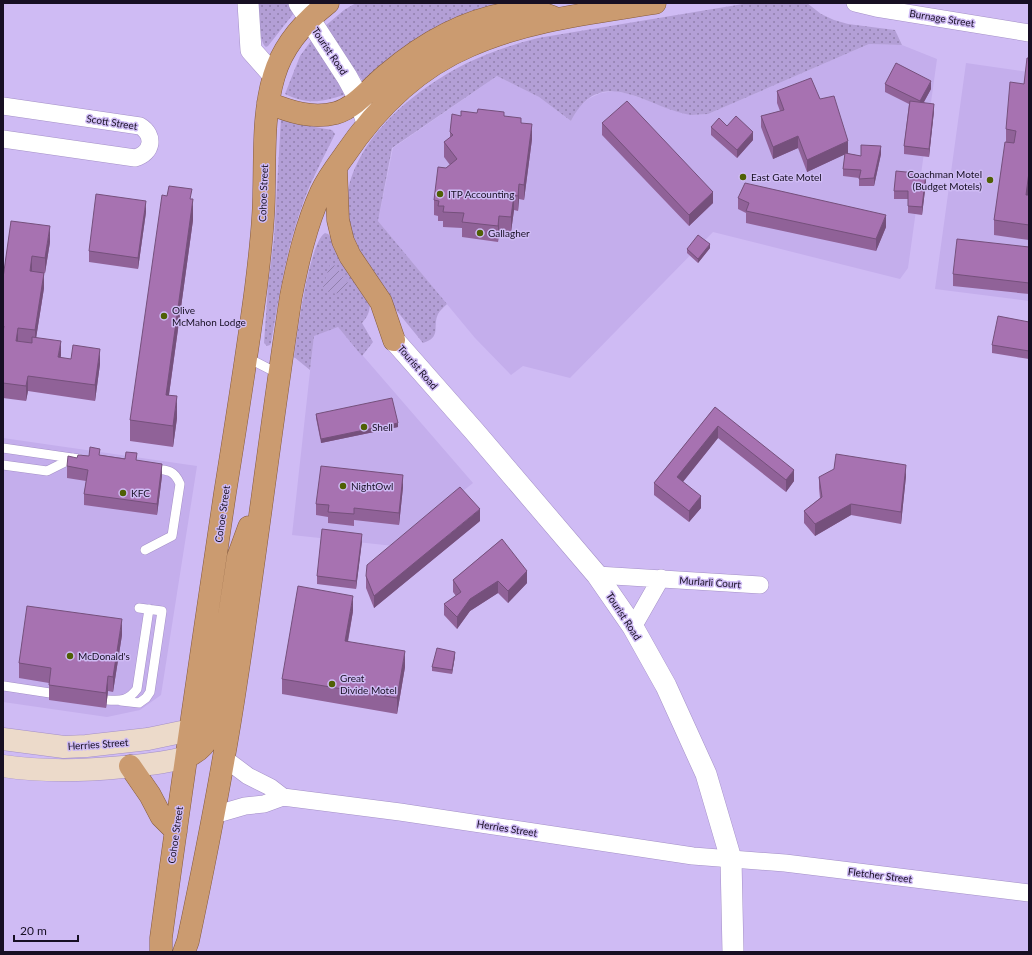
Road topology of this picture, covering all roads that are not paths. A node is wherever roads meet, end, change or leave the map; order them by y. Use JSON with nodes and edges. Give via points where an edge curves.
{"nodes":[{"id":1,"x":248,"y":3,"type":"edge"},
{"id":2,"x":328,"y":3,"type":"edge"},
{"id":3,"x":655,"y":3,"type":"edge"},
{"id":4,"x":855,"y":3,"type":"edge"},
{"id":5,"x":304,"y":11,"type":"edge"},
{"id":6,"x":559,"y":19,"type":"junction"},
{"id":7,"x":1029,"y":33,"type":"edge"},
{"id":8,"x":274,"y":76,"type":"junction"},
{"id":9,"x":359,"y":99,"type":"junction"},
{"id":10,"x":268,"y":103,"type":"junction"},
{"id":11,"x":3,"y":106,"type":"edge"},
{"id":12,"x":367,"y":124,"type":"junction"},
{"id":13,"x":3,"y":139,"type":"edge"},
{"id":14,"x":336,"y":167,"type":"junction"},
{"id":15,"x":394,"y":340,"type":"joint"},
{"id":16,"x":246,"y":357,"type":"junction"},
{"id":17,"x":280,"y":375,"type":"junction"},
{"id":18,"x":3,"y":448,"type":"edge"},
{"id":19,"x":73,"y":458,"type":"junction"},
{"id":20,"x":90,"y":460,"type":"edge"},
{"id":21,"x":3,"y":465,"type":"edge"},
{"id":22,"x":143,"y":468,"type":"edge"},
{"id":23,"x":266,"y":475,"type":"junction"},
{"id":24,"x":145,"y":550,"type":"dead end"},
{"id":25,"x":597,"y":575,"type":"junction"},
{"id":26,"x":661,"y":578,"type":"junction"},
{"id":27,"x":760,"y":585,"type":"dead end"},
{"id":28,"x":139,"y":608,"type":"dead end"},
{"id":29,"x":149,"y":609,"type":"junction"},
{"id":30,"x":633,"y":627,"type":"junction"},
{"id":31,"x":4,"y":686,"type":"edge"},
{"id":32,"x":50,"y":693,"type":"edge"},
{"id":33,"x":107,"y":700,"type":"edge"},
{"id":34,"x":121,"y":701,"type":"junction"},
{"id":35,"x":191,"y":730,"type":"junction"},
{"id":36,"x":3,"y":739,"type":"edge"},
{"id":37,"x":187,"y":756,"type":"junction"},
{"id":38,"x":224,"y":758,"type":"junction"},
{"id":39,"x":3,"y":766,"type":"edge"},
{"id":40,"x":130,"y":766,"type":"junction"},
{"id":41,"x":283,"y":797,"type":"junction"},
{"id":42,"x":214,"y":815,"type":"junction"},
{"id":43,"x":176,"y":831,"type":"junction"},
{"id":44,"x":731,"y":859,"type":"junction"},
{"id":45,"x":1029,"y":893,"type":"edge"},
{"id":46,"x":161,"y":952,"type":"edge"},
{"id":47,"x":184,"y":952,"type":"edge"},
{"id":48,"x":733,"y":952,"type":"edge"}],
"edges":[{"from":1,"to":8,"type":"street","via":[[250,50]]},
{"from":2,"to":5,"type":"highway","name":"Cohoe Street"},
{"from":3,"to":6,"type":"highway"},
{"from":4,"to":7,"type":"street","name":"Burnage Street"},
{"from":5,"to":8,"type":"highway","name":"Cohoe Street"},
{"from":5,"to":9,"type":"street","name":"Tourist Road"},
{"from":6,"to":9,"type":"highway","via":[[527,9],[464,25],[404,61]]},
{"from":6,"to":12,"type":"highway","via":[[492,37],[448,57],[423,72],[401,90]]},
{"from":8,"to":10,"type":"highway","name":"Cohoe Street"},
{"from":9,"to":10,"type":"highway","via":[[348,108],[318,116],[295,113]]},
{"from":9,"to":12,"type":"street","name":"Tourist Road"},
{"from":10,"to":16,"type":"highway","name":"Cohoe Street","via":[[262,232]]},
{"from":11,"to":13,"type":"street","name":"Scott Street","via":[[140,126],[148,133],[150,143],[145,153],[136,158]]},
{"from":12,"to":14,"type":"highway"},
{"from":14,"to":15,"type":"highway","via":[[338,220],[343,241],[381,302]]},
{"from":14,"to":17,"type":"highway","via":[[322,191],[304,239]]},
{"from":15,"to":25,"type":"street","name":"Tourist Road"},
{"from":16,"to":17,"type":"lane"},
{"from":16,"to":35,"type":"highway","name":"Cohoe Street"},
{"from":17,"to":23,"type":"highway"},
{"from":18,"to":19,"type":"lane"},
{"from":19,"to":20,"type":"lane"},
{"from":19,"to":21,"type":"lane","via":[[47,471]]},
{"from":22,"to":24,"type":"lane","via":[[169,471],[177,476],[180,484],[172,536]]},
{"from":23,"to":37,"type":"highway","via":[[238,557],[212,729],[209,739],[201,748]]},
{"from":23,"to":38,"type":"highway"},
{"from":25,"to":26,"type":"street","name":"Murlarli Court"},
{"from":25,"to":30,"type":"street","name":"Tourist Road"},
{"from":26,"to":27,"type":"street","name":"Murlarli Court"},
{"from":26,"to":30,"type":"street"},
{"from":28,"to":29,"type":"lane"},
{"from":29,"to":34,"type":"lane","via":[[137,689]]},
{"from":29,"to":34,"type":"lane","via":[[162,611],[150,692],[139,703]]},
{"from":30,"to":44,"type":"street","name":"Tourist Road","via":[[666,686],[706,774]]},
{"from":31,"to":32,"type":"lane"},
{"from":33,"to":34,"type":"lane"},
{"from":35,"to":36,"type":"main road","name":"Herries Street","via":[[148,740],[64,747]]},
{"from":35,"to":37,"type":"highway","name":"Cohoe Street"},
{"from":37,"to":40,"type":"main road","via":[[167,762]]},
{"from":37,"to":43,"type":"highway","name":"Cohoe Street"},
{"from":38,"to":41,"type":"street","name":"Herries Street"},
{"from":38,"to":42,"type":"highway"},
{"from":39,"to":40,"type":"main road","via":[[43,771]]},
{"from":40,"to":43,"type":"highway","via":[[150,795],[160,816]]},
{"from":41,"to":42,"type":"street","name":"Herries Street"},
{"from":41,"to":44,"type":"street","name":"Herries Street","via":[[693,856]]},
{"from":42,"to":47,"type":"highway"},
{"from":43,"to":46,"type":"highway","name":"Cohoe Street"},
{"from":44,"to":45,"type":"street","name":"Fletcher Street","via":[[785,863]]},
{"from":44,"to":48,"type":"street","name":"Tourist Road"}]}
